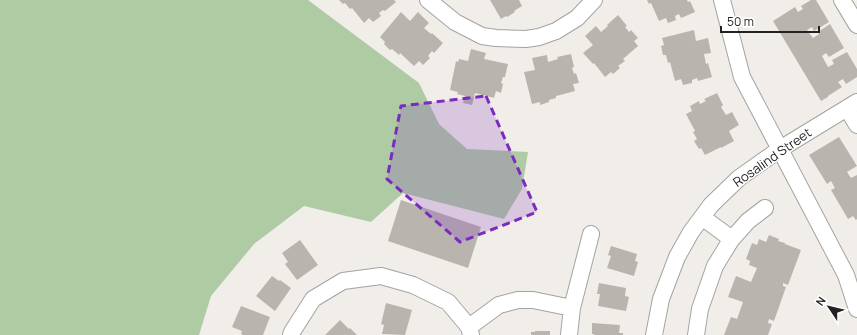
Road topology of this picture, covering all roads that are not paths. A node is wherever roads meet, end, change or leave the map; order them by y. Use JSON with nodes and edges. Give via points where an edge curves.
{"nodes":[{"id":1,"x":428,"y":0,"type":"edge"},
{"id":2,"x":594,"y":0,"type":"edge"},
{"id":3,"x":722,"y":0,"type":"edge"},
{"id":4,"x":846,"y":1,"type":"edge"},
{"id":5,"x":857,"y":25,"type":"edge"},
{"id":6,"x":852,"y":105,"type":"edge"},
{"id":7,"x":857,"y":125,"type":"edge"},
{"id":8,"x":780,"y":149,"type":"junction"},
{"id":9,"x":765,"y":208,"type":"dead end"},
{"id":10,"x":702,"y":217,"type":"junction"},
{"id":11,"x":591,"y":234,"type":"dead end"},
{"id":12,"x":731,"y":240,"type":"junction"},
{"id":13,"x":846,"y":274,"type":"junction"},
{"id":14,"x":857,"y":289,"type":"edge"},
{"id":15,"x":572,"y":308,"type":"junction"},
{"id":16,"x":857,"y":308,"type":"edge"},
{"id":17,"x":470,"y":331,"type":"edge"},
{"id":18,"x":291,"y":335,"type":"edge"},
{"id":19,"x":569,"y":335,"type":"edge"},
{"id":20,"x":654,"y":335,"type":"edge"},
{"id":21,"x":696,"y":335,"type":"edge"}],
"edges":[{"from":1,"to":2,"type":"street","via":[[455,22],[482,36],[526,39],[556,31],[577,18]]},
{"from":3,"to":8,"type":"street","via":[[742,76]]},
{"from":4,"to":5,"type":"street"},
{"from":6,"to":7,"type":"street"},
{"from":6,"to":8,"type":"street","name":"Rosalind Street"},
{"from":8,"to":10,"type":"street","name":"Rosalind Street","via":[[739,178]]},
{"from":8,"to":13,"type":"street"},
{"from":9,"to":12,"type":"street","via":[[748,221]]},
{"from":10,"to":12,"type":"street"},
{"from":10,"to":20,"type":"street","name":"Rosalind Street","via":[[677,257],[661,299]]},
{"from":11,"to":15,"type":"street"},
{"from":12,"to":21,"type":"street","via":[[716,266],[700,310]]},
{"from":13,"to":14,"type":"street"},
{"from":13,"to":16,"type":"street"},
{"from":15,"to":17,"type":"street","via":[[533,300],[518,300],[499,305]]},
{"from":15,"to":19,"type":"street"},
{"from":17,"to":18,"type":"street","via":[[448,302],[413,285],[382,276],[343,282],[314,299]]}]}
